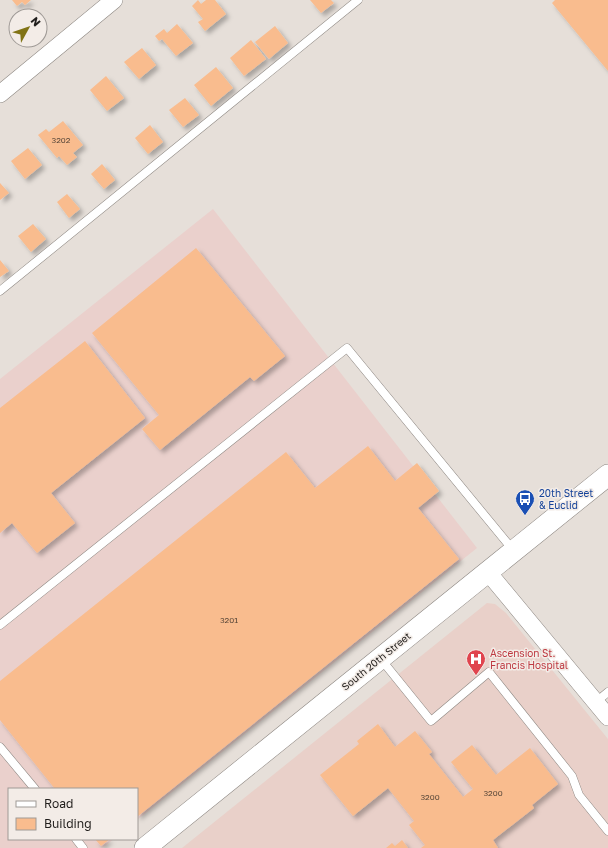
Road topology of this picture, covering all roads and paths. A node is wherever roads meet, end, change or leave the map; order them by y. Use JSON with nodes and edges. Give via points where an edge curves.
{"nodes":[{"id":1,"x":114,"y":0,"type":"edge"},
{"id":2,"x":358,"y":0,"type":"edge"},
{"id":3,"x":0,"y":94,"type":"edge"},
{"id":4,"x":0,"y":292,"type":"edge"},
{"id":5,"x":608,"y":474,"type":"edge"},
{"id":6,"x":514,"y":550,"type":"junction"},
{"id":7,"x":487,"y":571,"type":"junction"},
{"id":8,"x":0,"y":625,"type":"edge"},
{"id":9,"x":380,"y":658,"type":"junction"},
{"id":10,"x":602,"y":697,"type":"edge"},
{"id":11,"x":608,"y":717,"type":"edge"},
{"id":12,"x":0,"y":747,"type":"edge"},
{"id":13,"x":34,"y":788,"type":"edge"},
{"id":14,"x":608,"y":831,"type":"edge"},
{"id":15,"x":77,"y":840,"type":"edge"},
{"id":16,"x":83,"y":848,"type":"edge"},
{"id":17,"x":145,"y":848,"type":"edge"}],
"edges":[{"from":1,"to":3,"type":"street"},
{"from":2,"to":4,"type":"lane"},
{"from":5,"to":6,"type":"street","name":"South 20th Street"},
{"from":6,"to":7,"type":"street","name":"South 20th Street"},
{"from":6,"to":8,"type":"lane","via":[[347,348]]},
{"from":7,"to":9,"type":"street","name":"South 20th Street"},
{"from":7,"to":10,"type":"street"},
{"from":9,"to":14,"type":"lane","via":[[431,721],[489,672],[572,776],[579,795]]},
{"from":9,"to":17,"type":"street","name":"South 20th Street"},
{"from":10,"to":11,"type":"street"},
{"from":12,"to":13,"type":"lane"},
{"from":15,"to":16,"type":"lane"}]}
